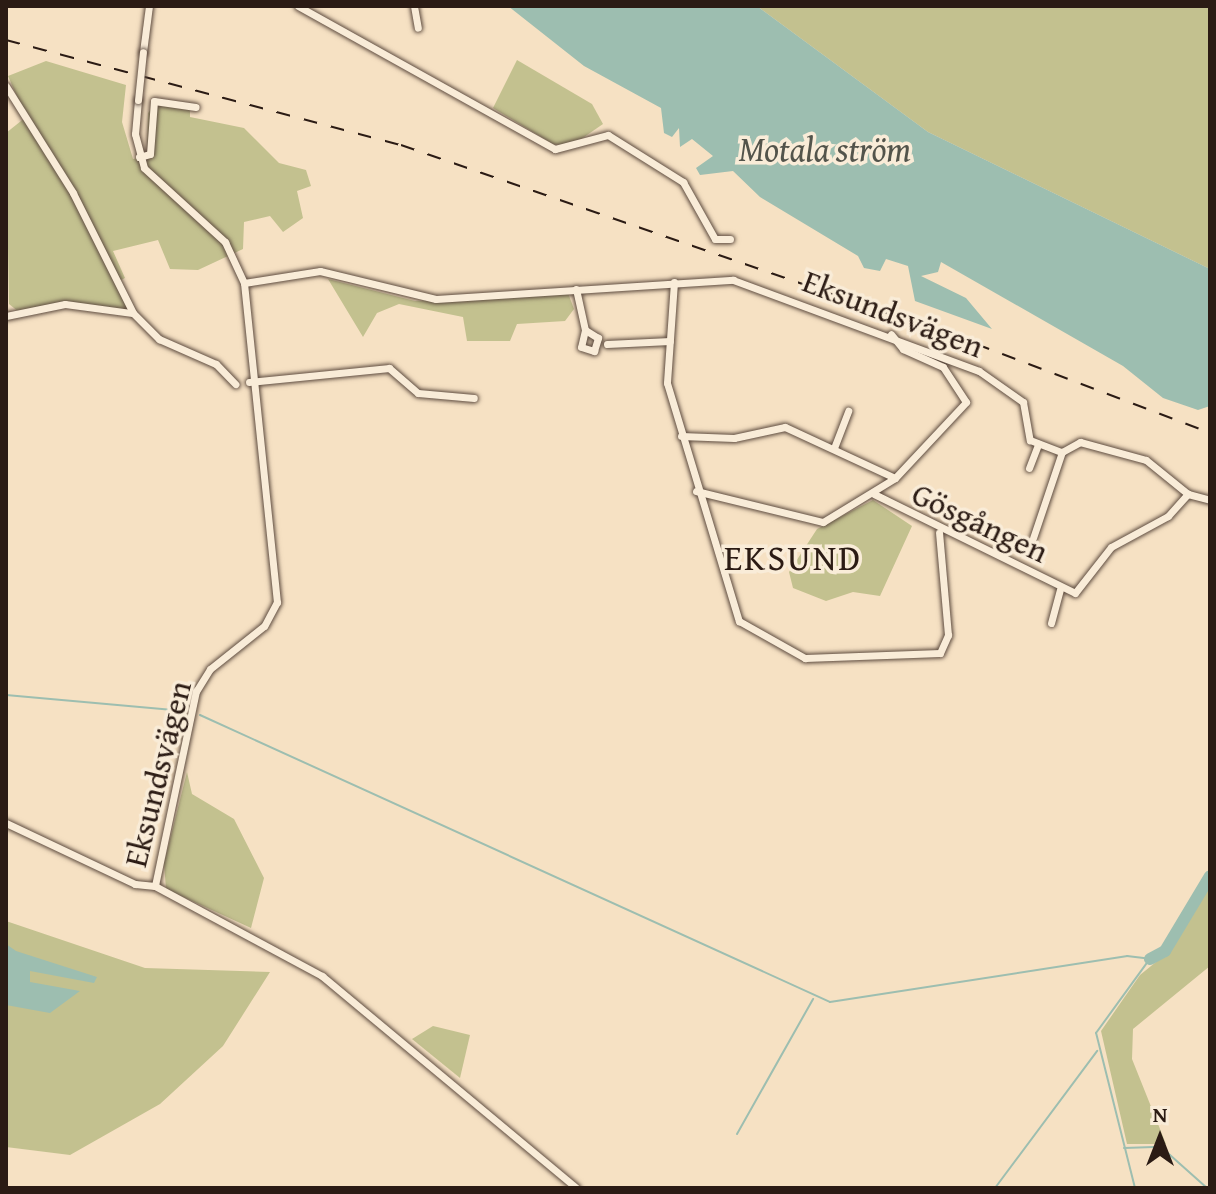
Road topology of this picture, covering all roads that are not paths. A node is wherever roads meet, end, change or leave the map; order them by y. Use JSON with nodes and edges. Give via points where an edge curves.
{"nodes":[{"id":1,"x":149,"y":6,"type":"edge"},
{"id":2,"x":298,"y":6,"type":"edge"},
{"id":3,"x":414,"y":6,"type":"edge"},
{"id":4,"x":418,"y":28,"type":"dead end"},
{"id":5,"x":6,"y":86,"type":"edge"},
{"id":6,"x":196,"y":107,"type":"dead end"},
{"id":7,"x":139,"y":157,"type":"junction"},
{"id":8,"x":730,"y":239,"type":"dead end"},
{"id":9,"x":674,"y":282,"type":"junction"},
{"id":10,"x":244,"y":283,"type":"junction"},
{"id":11,"x":576,"y":289,"type":"junction"},
{"id":12,"x":133,"y":313,"type":"junction"},
{"id":13,"x":6,"y":316,"type":"edge"},
{"id":14,"x":585,"y":330,"type":"dead end"},
{"id":15,"x":891,"y":334,"type":"junction"},
{"id":16,"x":670,"y":341,"type":"junction"},
{"id":17,"x":607,"y":344,"type":"dead end"},
{"id":18,"x":249,"y":382,"type":"junction"},
{"id":19,"x":235,"y":384,"type":"dead end"},
{"id":20,"x":474,"y":398,"type":"dead end"},
{"id":21,"x":848,"y":411,"type":"dead end"},
{"id":22,"x":681,"y":436,"type":"junction"},
{"id":23,"x":1038,"y":444,"type":"junction"},
{"id":24,"x":834,"y":448,"type":"junction"},
{"id":25,"x":1062,"y":452,"type":"junction"},
{"id":26,"x":1029,"y":468,"type":"dead end"},
{"id":27,"x":895,"y":478,"type":"junction"},
{"id":28,"x":696,"y":491,"type":"junction"},
{"id":29,"x":874,"y":494,"type":"junction"},
{"id":30,"x":1188,"y":494,"type":"junction"},
{"id":31,"x":1210,"y":500,"type":"edge"},
{"id":32,"x":939,"y":532,"type":"junction"},
{"id":33,"x":1033,"y":538,"type":"dead end"},
{"id":34,"x":1064,"y":590,"type":"junction"},
{"id":35,"x":1051,"y":623,"type":"dead end"},
{"id":36,"x":6,"y":823,"type":"edge"},
{"id":37,"x":155,"y":886,"type":"junction"},
{"id":38,"x":576,"y":1188,"type":"edge"}],
"edges":[{"from":1,"to":7,"type":"street","bridge":true,"via":[[138,100]]},
{"from":2,"to":8,"type":"street","via":[[555,149],[608,135],[683,182],[715,239]]},
{"from":3,"to":4,"type":"street"},
{"from":5,"to":12,"type":"street","via":[[73,193]]},
{"from":6,"to":7,"type":"street","via":[[154,101],[150,154]]},
{"from":7,"to":10,"type":"street","via":[[163,192],[225,242]]},
{"from":9,"to":11,"type":"street","name":"Eksundsvägen"},
{"from":9,"to":15,"type":"street","name":"Eksundsvägen","via":[[733,280]]},
{"from":9,"to":16,"type":"street"},
{"from":10,"to":11,"type":"street","name":"Eksundsvägen","via":[[293,270],[418,298]]},
{"from":10,"to":18,"type":"street","name":"Eksundsvägen"},
{"from":11,"to":14,"type":"street"},
{"from":12,"to":13,"type":"street","via":[[65,304]]},
{"from":12,"to":19,"type":"street","via":[[159,339],[216,364]]},
{"from":15,"to":23,"type":"street","name":"Eksundsvägen","via":[[945,353],[1017,396],[1030,440]]},
{"from":15,"to":27,"type":"street","via":[[903,349],[943,367],[966,402]]},
{"from":16,"to":17,"type":"street"},
{"from":16,"to":22,"type":"street","via":[[667,383]]},
{"from":18,"to":20,"type":"street","via":[[389,368],[418,393]]},
{"from":18,"to":37,"type":"street","name":"Eksundsvägen","via":[[275,613],[210,669],[196,691]]},
{"from":21,"to":24,"type":"street"},
{"from":22,"to":24,"type":"street","via":[[734,438],[785,427]]},
{"from":22,"to":28,"type":"street"},
{"from":23,"to":25,"type":"street"},
{"from":23,"to":26,"type":"street"},
{"from":24,"to":27,"type":"street"},
{"from":25,"to":30,"type":"street","via":[[1080,442],[1146,460]]},
{"from":25,"to":33,"type":"street"},
{"from":27,"to":29,"type":"street"},
{"from":28,"to":29,"type":"street","via":[[833,521]]},
{"from":28,"to":32,"type":"street","via":[[739,621],[805,658],[946,650]]},
{"from":29,"to":32,"type":"street","name":"Gösgången"},
{"from":30,"to":31,"type":"street"},
{"from":30,"to":34,"type":"street","via":[[1168,516],[1111,547],[1079,593]]},
{"from":32,"to":34,"type":"street","name":"Gösgången"},
{"from":34,"to":35,"type":"street"},
{"from":36,"to":37,"type":"street","via":[[135,884]]},
{"from":37,"to":38,"type":"street","name":"Eksundsvägen","via":[[322,976]]}]}
